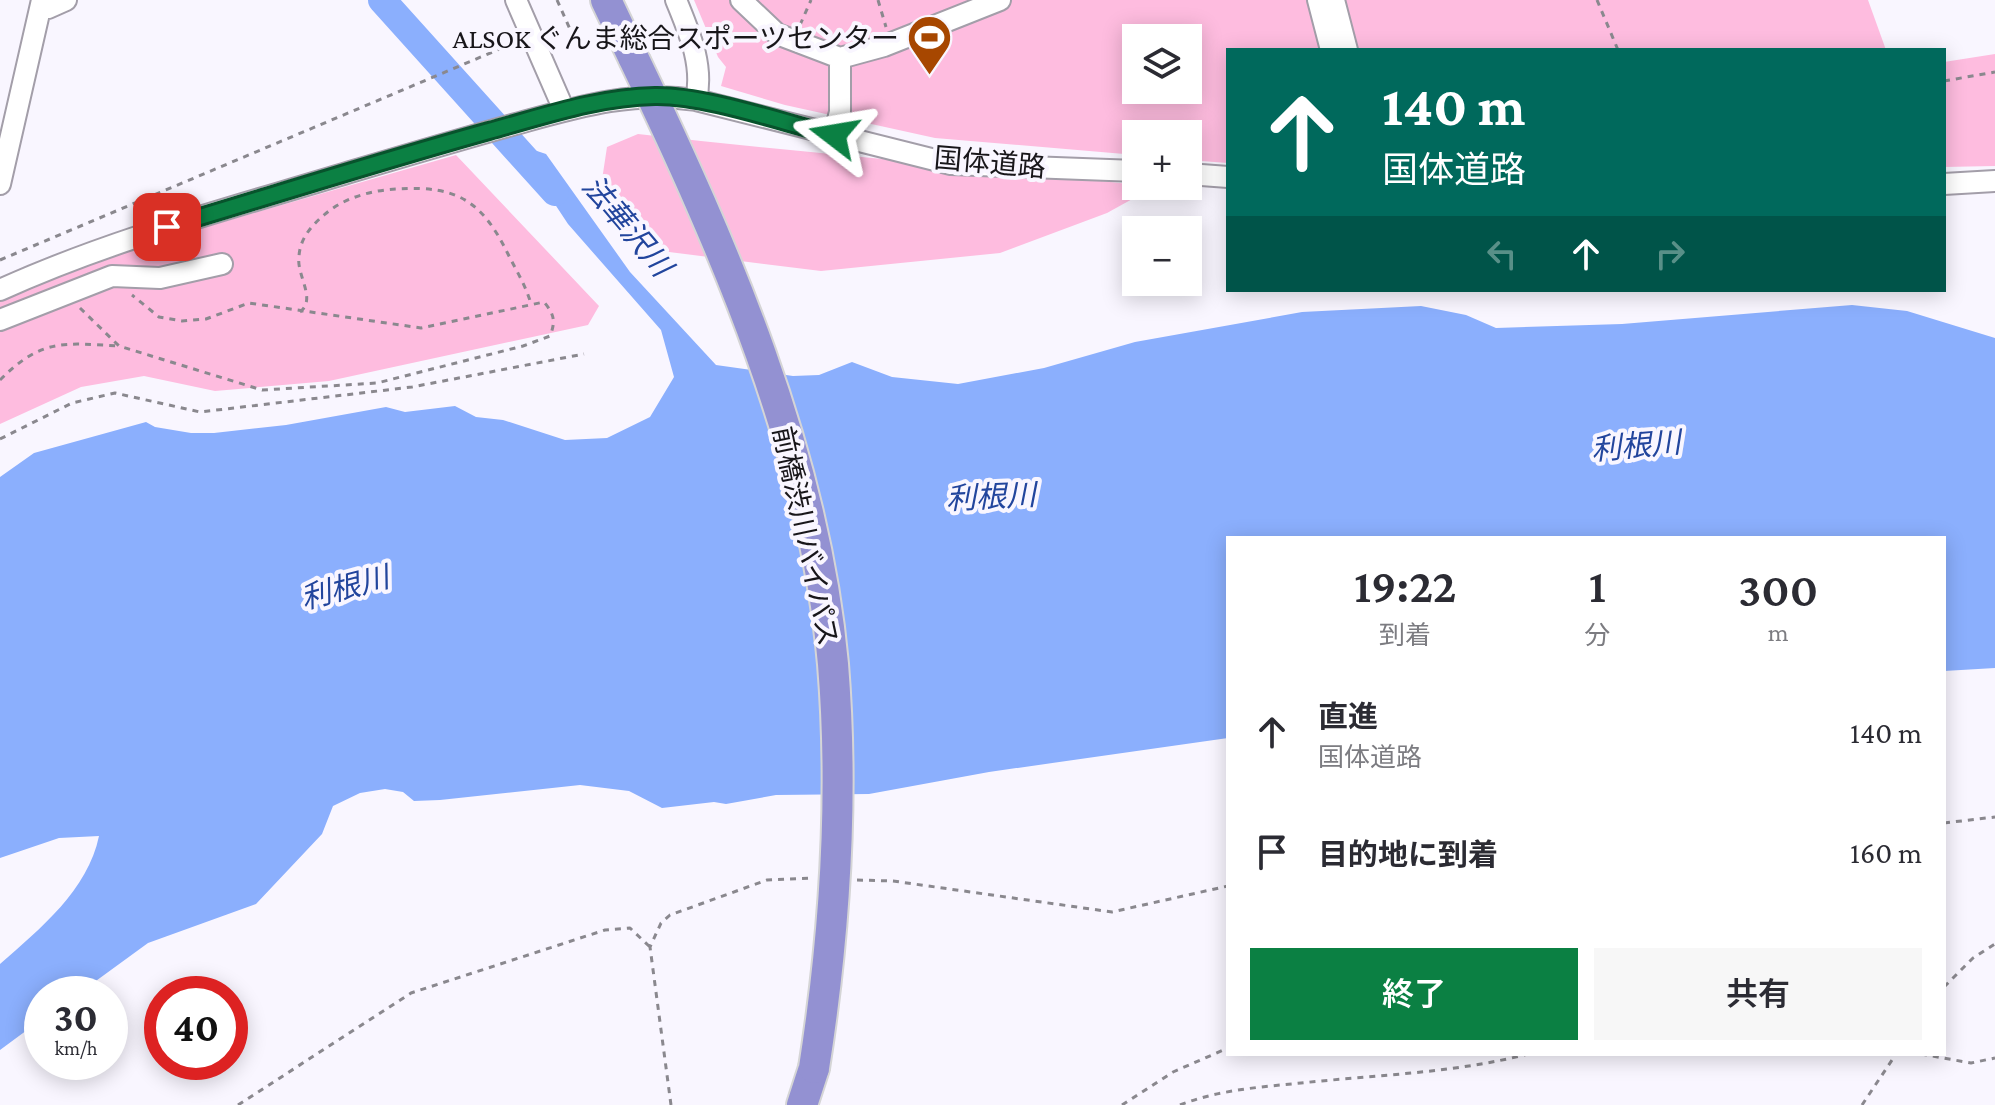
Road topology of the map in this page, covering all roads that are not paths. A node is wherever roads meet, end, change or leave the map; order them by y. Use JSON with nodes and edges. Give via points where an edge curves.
{"nodes":[{"id":1,"x":66,"y":0,"type":"edge"},
{"id":2,"x":516,"y":0,"type":"edge"},
{"id":3,"x":606,"y":0,"type":"edge"},
{"id":4,"x":676,"y":0,"type":"edge"},
{"id":5,"x":741,"y":0,"type":"edge"},
{"id":6,"x":1000,"y":0,"type":"edge"},
{"id":7,"x":1318,"y":0,"type":"edge"},
{"id":8,"x":1334,"y":0,"type":"edge"},
{"id":9,"x":42,"y":3,"type":"edge"},
{"id":10,"x":1330,"y":48,"type":"edge"},
{"id":11,"x":1346,"y":48,"type":"edge"},
{"id":12,"x":840,"y":58,"type":"junction"},
{"id":13,"x":696,"y":100,"type":"junction"},
{"id":14,"x":564,"y":110,"type":"junction"},
{"id":15,"x":834,"y":135,"type":"junction"},
{"id":16,"x":1122,"y":170,"type":"edge"},
{"id":17,"x":1,"y":172,"type":"edge"},
{"id":18,"x":1202,"y":175,"type":"edge"},
{"id":19,"x":1226,"y":177,"type":"edge"},
{"id":20,"x":1995,"y":181,"type":"edge"},
{"id":21,"x":1946,"y":184,"type":"edge"},
{"id":22,"x":222,"y":264,"type":"dead end"},
{"id":23,"x":0,"y":290,"type":"edge"},
{"id":24,"x":0,"y":320,"type":"edge"},
{"id":25,"x":805,"y":1105,"type":"edge"}],
"edges":[{"from":1,"to":9,"type":"street","via":[[48,8]]},
{"from":2,"to":14,"type":"street"},
{"from":3,"to":25,"type":"highway","name":"前橋渋川バイパス","bridge":true,"via":[[688,173],[759,353],[793,459],[819,571],[833,663],[839,785],[835,896]]},
{"from":4,"to":13,"type":"street","via":[[694,49],[700,79]]},
{"from":5,"to":12,"type":"street","via":[[777,34]]},
{"from":6,"to":12,"type":"street"},
{"from":7,"to":10,"type":"street"},
{"from":8,"to":11,"type":"street"},
{"from":9,"to":17,"type":"street"},
{"from":12,"to":15,"type":"street","via":[[840,112]]},
{"from":13,"to":14,"type":"street","name":"国体道路","via":[[658,95]]},
{"from":13,"to":15,"type":"street","name":"国体道路"},
{"from":14,"to":23,"type":"street","name":"国体道路","via":[[123,241]]},
{"from":15,"to":16,"type":"street","name":"国体道路","via":[[951,164]]},
{"from":18,"to":19,"type":"street"},
{"from":20,"to":21,"type":"street"},
{"from":22,"to":24,"type":"street","via":[[160,278],[112,276]]}]}
